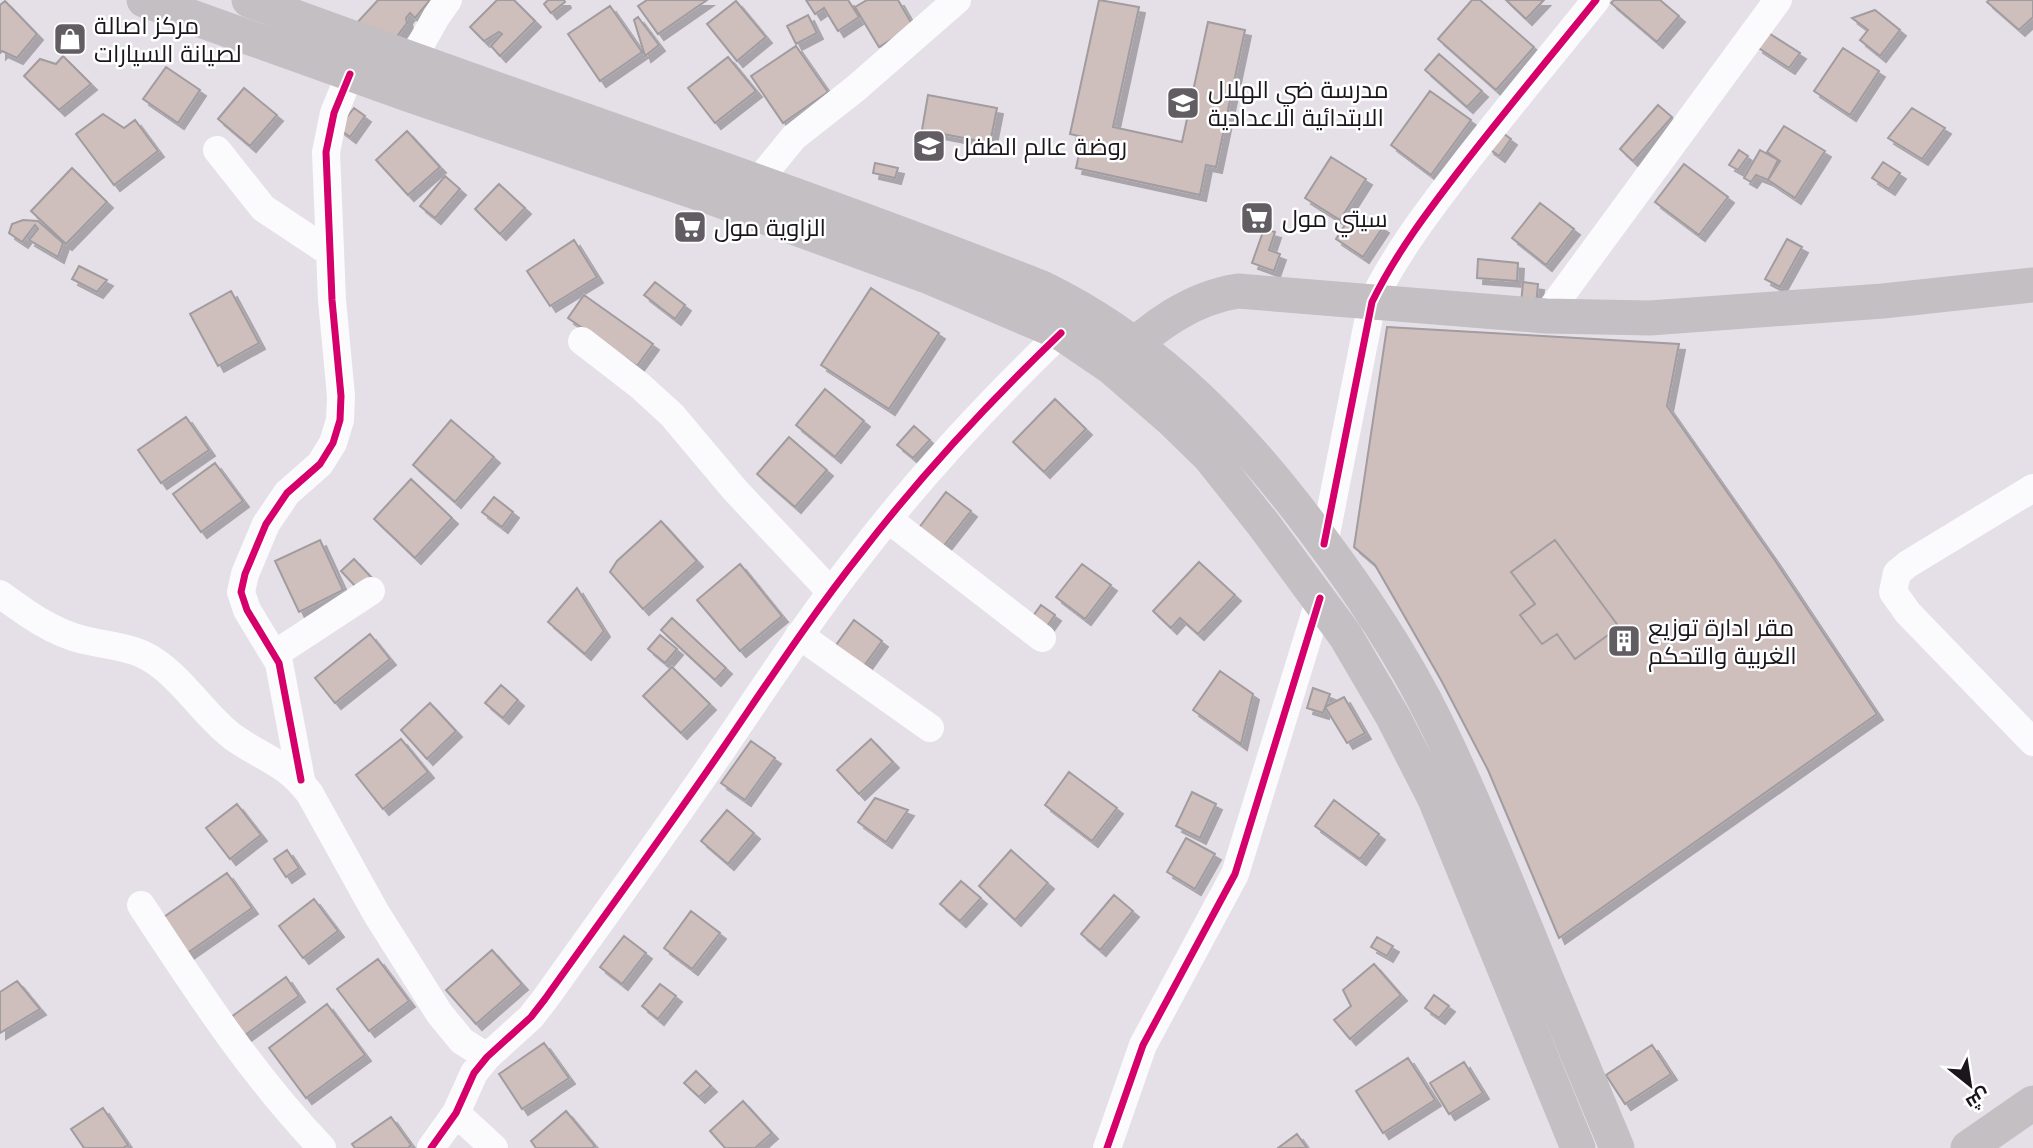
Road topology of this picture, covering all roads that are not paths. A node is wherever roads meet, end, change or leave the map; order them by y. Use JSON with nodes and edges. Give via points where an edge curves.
{"nodes":[{"id":1,"x":144,"y":0,"type":"edge"},
{"id":2,"x":249,"y":0,"type":"edge"},
{"id":3,"x":448,"y":0,"type":"edge"},
{"id":4,"x":957,"y":0,"type":"edge"},
{"id":5,"x":1596,"y":0,"type":"edge"},
{"id":6,"x":1778,"y":0,"type":"edge"},
{"id":7,"x":412,"y":60,"type":"junction"},
{"id":8,"x":350,"y":74,"type":"junction"},
{"id":9,"x":217,"y":150,"type":"dead end"},
{"id":10,"x":758,"y":181,"type":"junction"},
{"id":11,"x":329,"y":252,"type":"junction"},
{"id":12,"x":2033,"y":285,"type":"edge"},
{"id":13,"x":1372,"y":302,"type":"junction"},
{"id":14,"x":1034,"y":303,"type":"junction"},
{"id":15,"x":1546,"y":316,"type":"junction"},
{"id":16,"x":1060,"y":333,"type":"junction"},
{"id":17,"x":582,"y":341,"type":"dead end"},
{"id":18,"x":1122,"y":356,"type":"junction"},
{"id":19,"x":2033,"y":488,"type":"edge"},
{"id":20,"x":888,"y":519,"type":"junction"},
{"id":21,"x":1324,"y":544,"type":"junction"},
{"id":22,"x":371,"y":591,"type":"dead end"},
{"id":23,"x":831,"y":592,"type":"junction"},
{"id":24,"x":0,"y":594,"type":"edge"},
{"id":25,"x":1320,"y":598,"type":"junction"},
{"id":26,"x":799,"y":635,"type":"junction"},
{"id":27,"x":1042,"y":638,"type":"dead end"},
{"id":28,"x":275,"y":654,"type":"junction"},
{"id":29,"x":930,"y":727,"type":"dead end"},
{"id":30,"x":2033,"y":741,"type":"edge"},
{"id":31,"x":301,"y":780,"type":"junction"},
{"id":32,"x":141,"y":905,"type":"dead end"},
{"id":33,"x":487,"y":1057,"type":"junction"},
{"id":34,"x":2033,"y":1103,"type":"edge"},
{"id":35,"x":456,"y":1113,"type":"junction"},
{"id":36,"x":322,"y":1148,"type":"edge"},
{"id":37,"x":431,"y":1148,"type":"edge"},
{"id":38,"x":494,"y":1148,"type":"edge"},
{"id":39,"x":1107,"y":1148,"type":"edge"},
{"id":40,"x":1578,"y":1148,"type":"edge"},
{"id":41,"x":1617,"y":1148,"type":"edge"},
{"id":42,"x":1968,"y":1148,"type":"edge"}],
"edges":[{"from":1,"to":8,"type":"main road"},
{"from":2,"to":7,"type":"main road"},
{"from":3,"to":7,"type":"street"},
{"from":4,"to":10,"type":"street","via":[[794,136]]},
{"from":5,"to":13,"type":"street","via":[[1428,212],[1389,267]]},
{"from":6,"to":15,"type":"street"},
{"from":7,"to":10,"type":"main road"},
{"from":8,"to":11,"type":"street","via":[[327,142]]},
{"from":8,"to":14,"type":"main road","via":[[927,276]]},
{"from":9,"to":11,"type":"street","via":[[263,208]]},
{"from":10,"to":14,"type":"main road"},
{"from":11,"to":28,"type":"street","via":[[340,420],[320,464],[288,493],[265,523],[242,583],[243,602]]},
{"from":12,"to":15,"type":"main road","via":[[1696,316]]},
{"from":13,"to":15,"type":"main road"},
{"from":13,"to":18,"type":"main road","via":[[1252,292],[1222,294],[1189,306]]},
{"from":13,"to":21,"type":"street"},
{"from":14,"to":16,"type":"main road"},
{"from":14,"to":18,"type":"main road","via":[[1076,304]]},
{"from":16,"to":18,"type":"main road"},
{"from":16,"to":20,"type":"street","via":[[971,422]]},
{"from":17,"to":23,"type":"street","via":[[672,415]]},
{"from":18,"to":21,"type":"main road","via":[[1198,395],[1235,432]]},
{"from":18,"to":25,"type":"main road","via":[[1171,419],[1210,457]]},
{"from":19,"to":30,"type":"street","via":[[1908,564],[1897,573],[1893,592]]},
{"from":20,"to":23,"type":"street"},
{"from":20,"to":27,"type":"street"},
{"from":21,"to":41,"type":"main road","via":[[1377,618],[1462,777]]},
{"from":22,"to":28,"type":"street"},
{"from":23,"to":26,"type":"street"},
{"from":24,"to":31,"type":"street","via":[[64,634],[142,654],[160,665],[232,736]]},
{"from":25,"to":39,"type":"street","via":[[1235,874],[1143,1045]]},
{"from":25,"to":40,"type":"main road","via":[[1386,705],[1435,799]]},
{"from":26,"to":29,"type":"street"},
{"from":26,"to":33,"type":"street","via":[[545,999]]},
{"from":28,"to":31,"type":"street"},
{"from":31,"to":33,"type":"street","via":[[439,1013],[462,1041]]},
{"from":32,"to":36,"type":"street","via":[[240,1053]]},
{"from":33,"to":35,"type":"street","via":[[474,1073]]},
{"from":34,"to":42,"type":"main road"},
{"from":35,"to":37,"type":"street"},
{"from":35,"to":38,"type":"street"}]}
